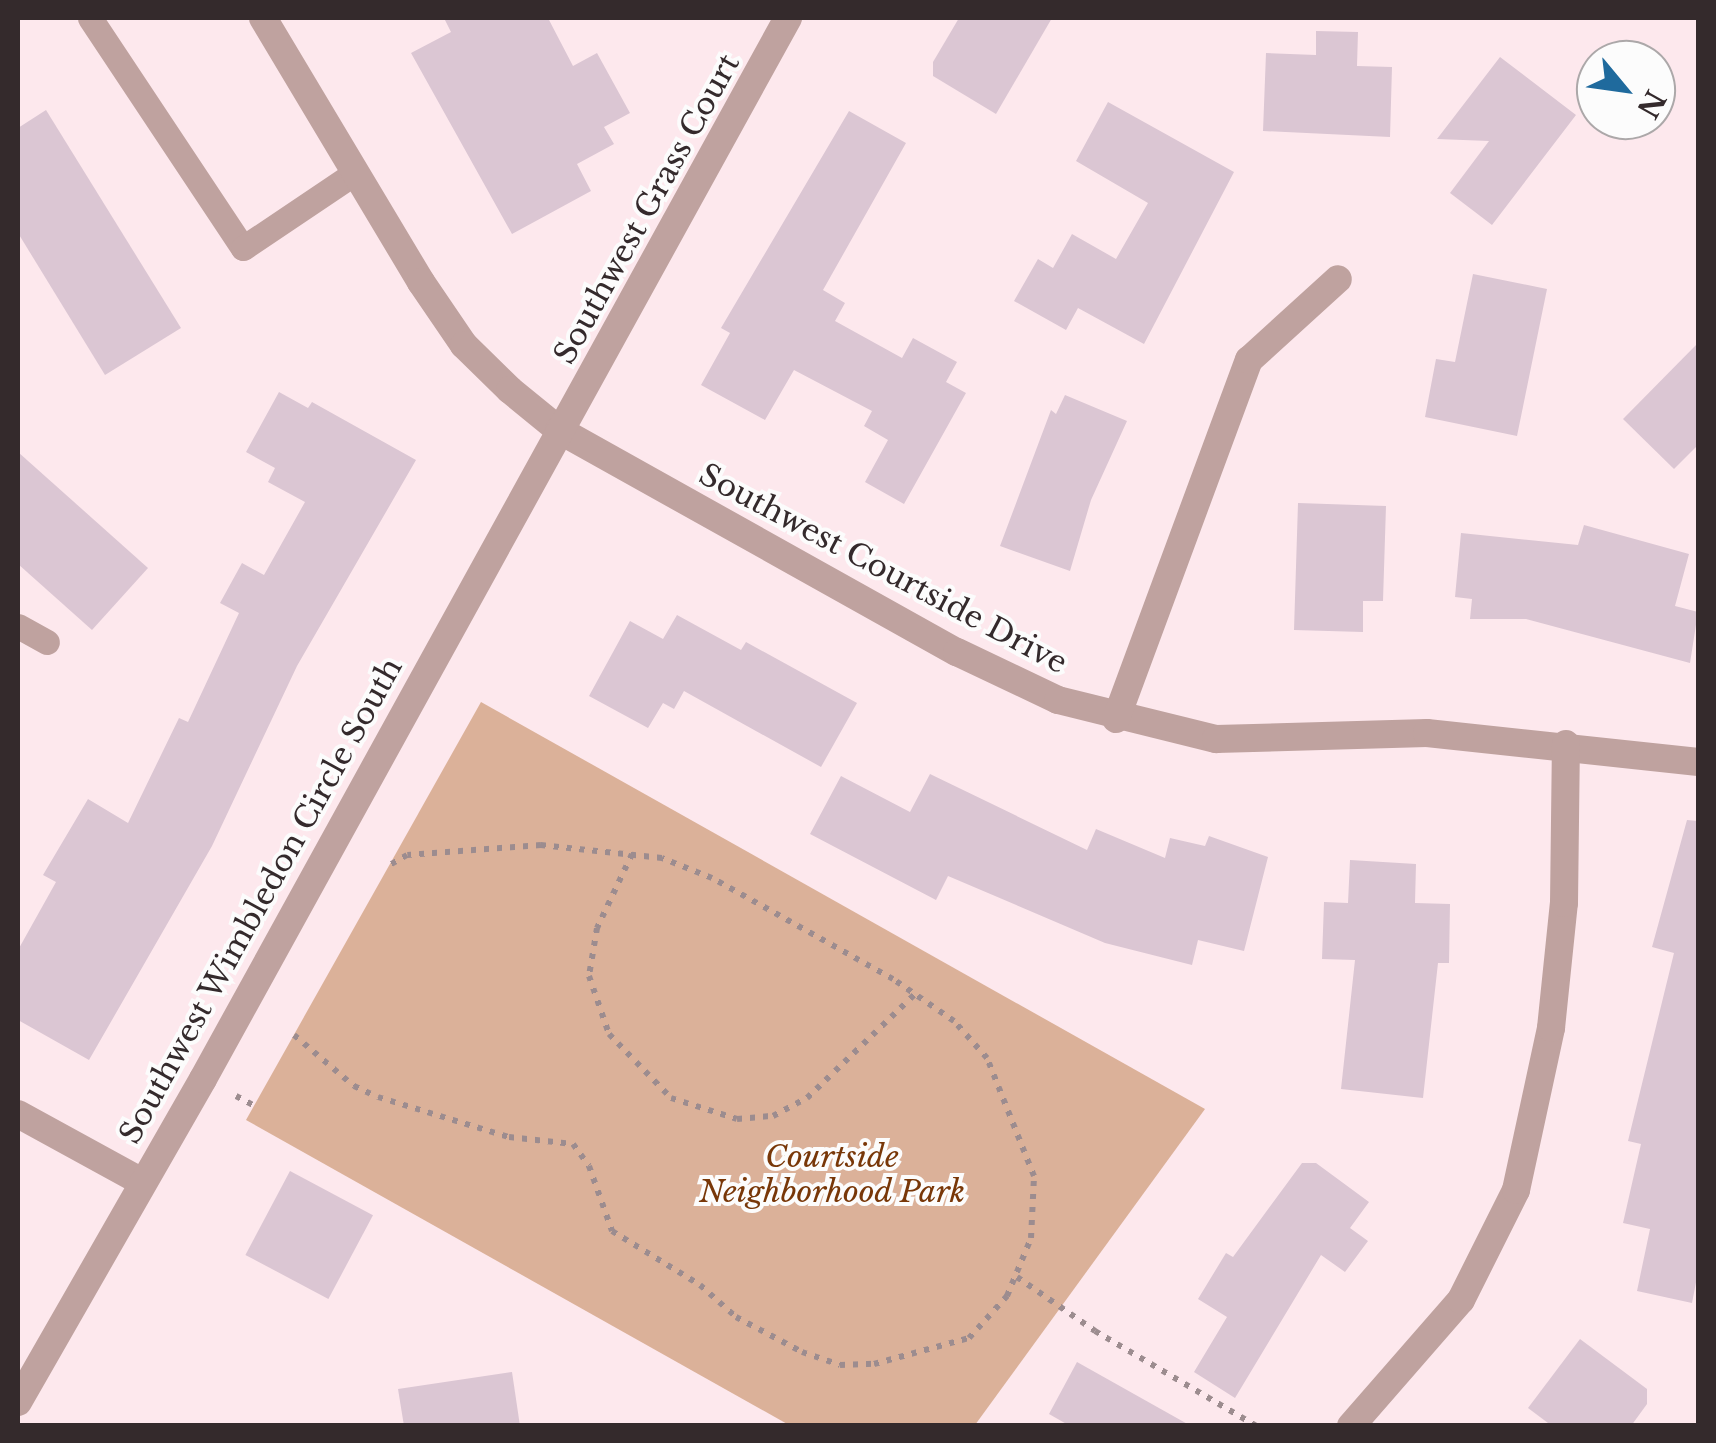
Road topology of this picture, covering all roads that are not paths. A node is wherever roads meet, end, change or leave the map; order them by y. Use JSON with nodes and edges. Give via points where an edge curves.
{"nodes":[{"id":1,"x":90,"y":18,"type":"edge"},
{"id":2,"x":263,"y":18,"type":"edge"},
{"id":3,"x":788,"y":18,"type":"edge"},
{"id":4,"x":356,"y":172,"type":"junction"},
{"id":5,"x":1338,"y":279,"type":"dead end"},
{"id":6,"x":559,"y":430,"type":"junction"},
{"id":7,"x":18,"y":626,"type":"edge"},
{"id":8,"x":47,"y":642,"type":"dead end"},
{"id":9,"x":1116,"y":720,"type":"junction"},
{"id":10,"x":1566,"y":744,"type":"junction"},
{"id":11,"x":1698,"y":762,"type":"edge"},
{"id":12,"x":18,"y":1114,"type":"edge"},
{"id":13,"x":142,"y":1182,"type":"junction"},
{"id":14,"x":18,"y":1402,"type":"edge"},
{"id":15,"x":1352,"y":1426,"type":"edge"}],
"edges":[{"from":1,"to":4,"type":"lane","via":[[243,248]]},
{"from":2,"to":4,"type":"street","name":"Southwest Courtside Drive"},
{"from":3,"to":6,"type":"street","name":"Southwest Grass Court"},
{"from":4,"to":6,"type":"street","name":"Southwest Courtside Drive","via":[[464,344]]},
{"from":5,"to":9,"type":"street","via":[[1249,360]]},
{"from":6,"to":9,"type":"street","name":"Southwest Courtside Drive","via":[[957,652]]},
{"from":6,"to":13,"type":"street","name":"Southwest Wimbledon Circle South"},
{"from":7,"to":8,"type":"lane"},
{"from":9,"to":10,"type":"street","name":"Southwest Courtside Drive","via":[[1216,740],[1427,733]]},
{"from":10,"to":11,"type":"street","name":"Southwest Courtside Drive"},
{"from":10,"to":15,"type":"street","via":[[1564,903],[1555,992],[1538,1111],[1516,1190],[1461,1300]]},
{"from":12,"to":13,"type":"street"},
{"from":13,"to":14,"type":"street","name":"Southwest Wimbledon Circle South"}]}
